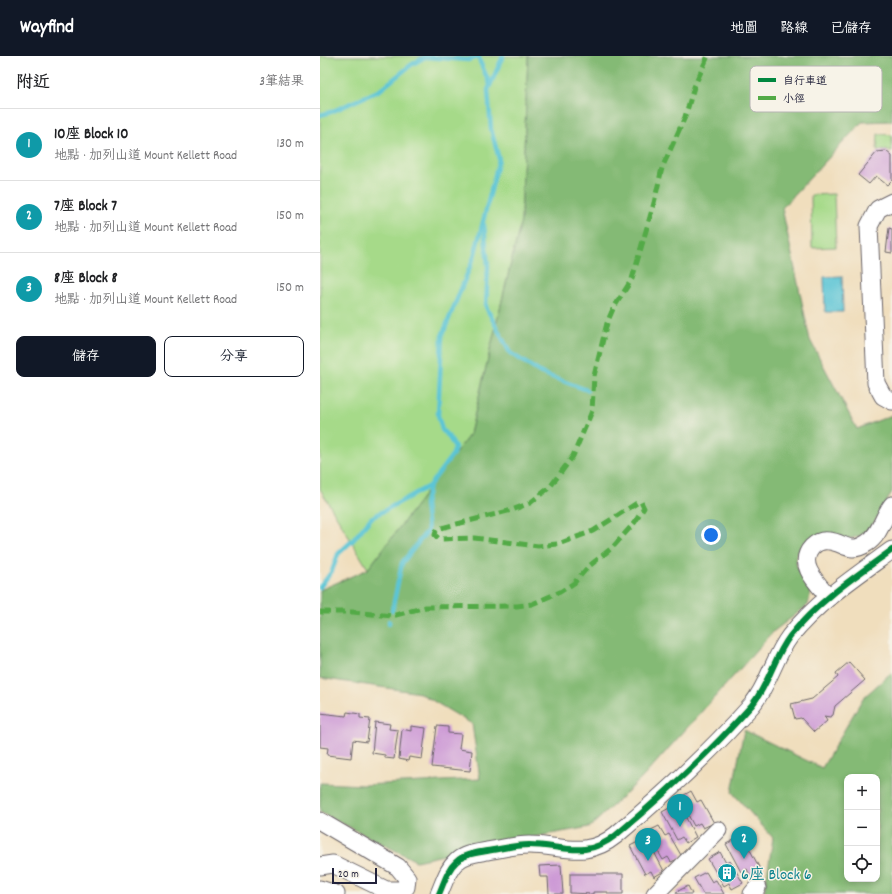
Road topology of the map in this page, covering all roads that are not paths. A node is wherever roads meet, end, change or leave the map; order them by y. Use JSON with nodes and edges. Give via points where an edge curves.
{"nodes":[{"id":1,"x":892,"y":202,"type":"edge"},
{"id":2,"x":892,"y":401,"type":"edge"},
{"id":3,"x":892,"y":505,"type":"edge"},
{"id":4,"x":892,"y":550,"type":"edge"},
{"id":5,"x":829,"y":597,"type":"junction"},
{"id":6,"x":320,"y":821,"type":"edge"},
{"id":7,"x":718,"y":830,"type":"dead end"},
{"id":8,"x":320,"y":866,"type":"edge"},
{"id":9,"x":439,"y":894,"type":"edge"},
{"id":10,"x":655,"y":894,"type":"edge"}],
"edges":[{"from":1,"to":2,"type":"street","via":[[878,209],[869,226],[876,383],[883,396]]},
{"from":3,"to":5,"type":"street","via":[[876,535],[866,544],[847,548],[825,541],[811,548],[807,559],[808,570]]},
{"from":4,"to":5,"type":"street"},
{"from":5,"to":9,"type":"street","via":[[790,636],[762,690],[751,705],[689,769],[615,835],[599,845],[585,849],[519,846],[465,856],[452,868]]},
{"from":6,"to":8,"type":"street","via":[[398,867],[407,878],[406,887],[400,890],[386,890],[333,864]]},
{"from":7,"to":10,"type":"street"}]}
